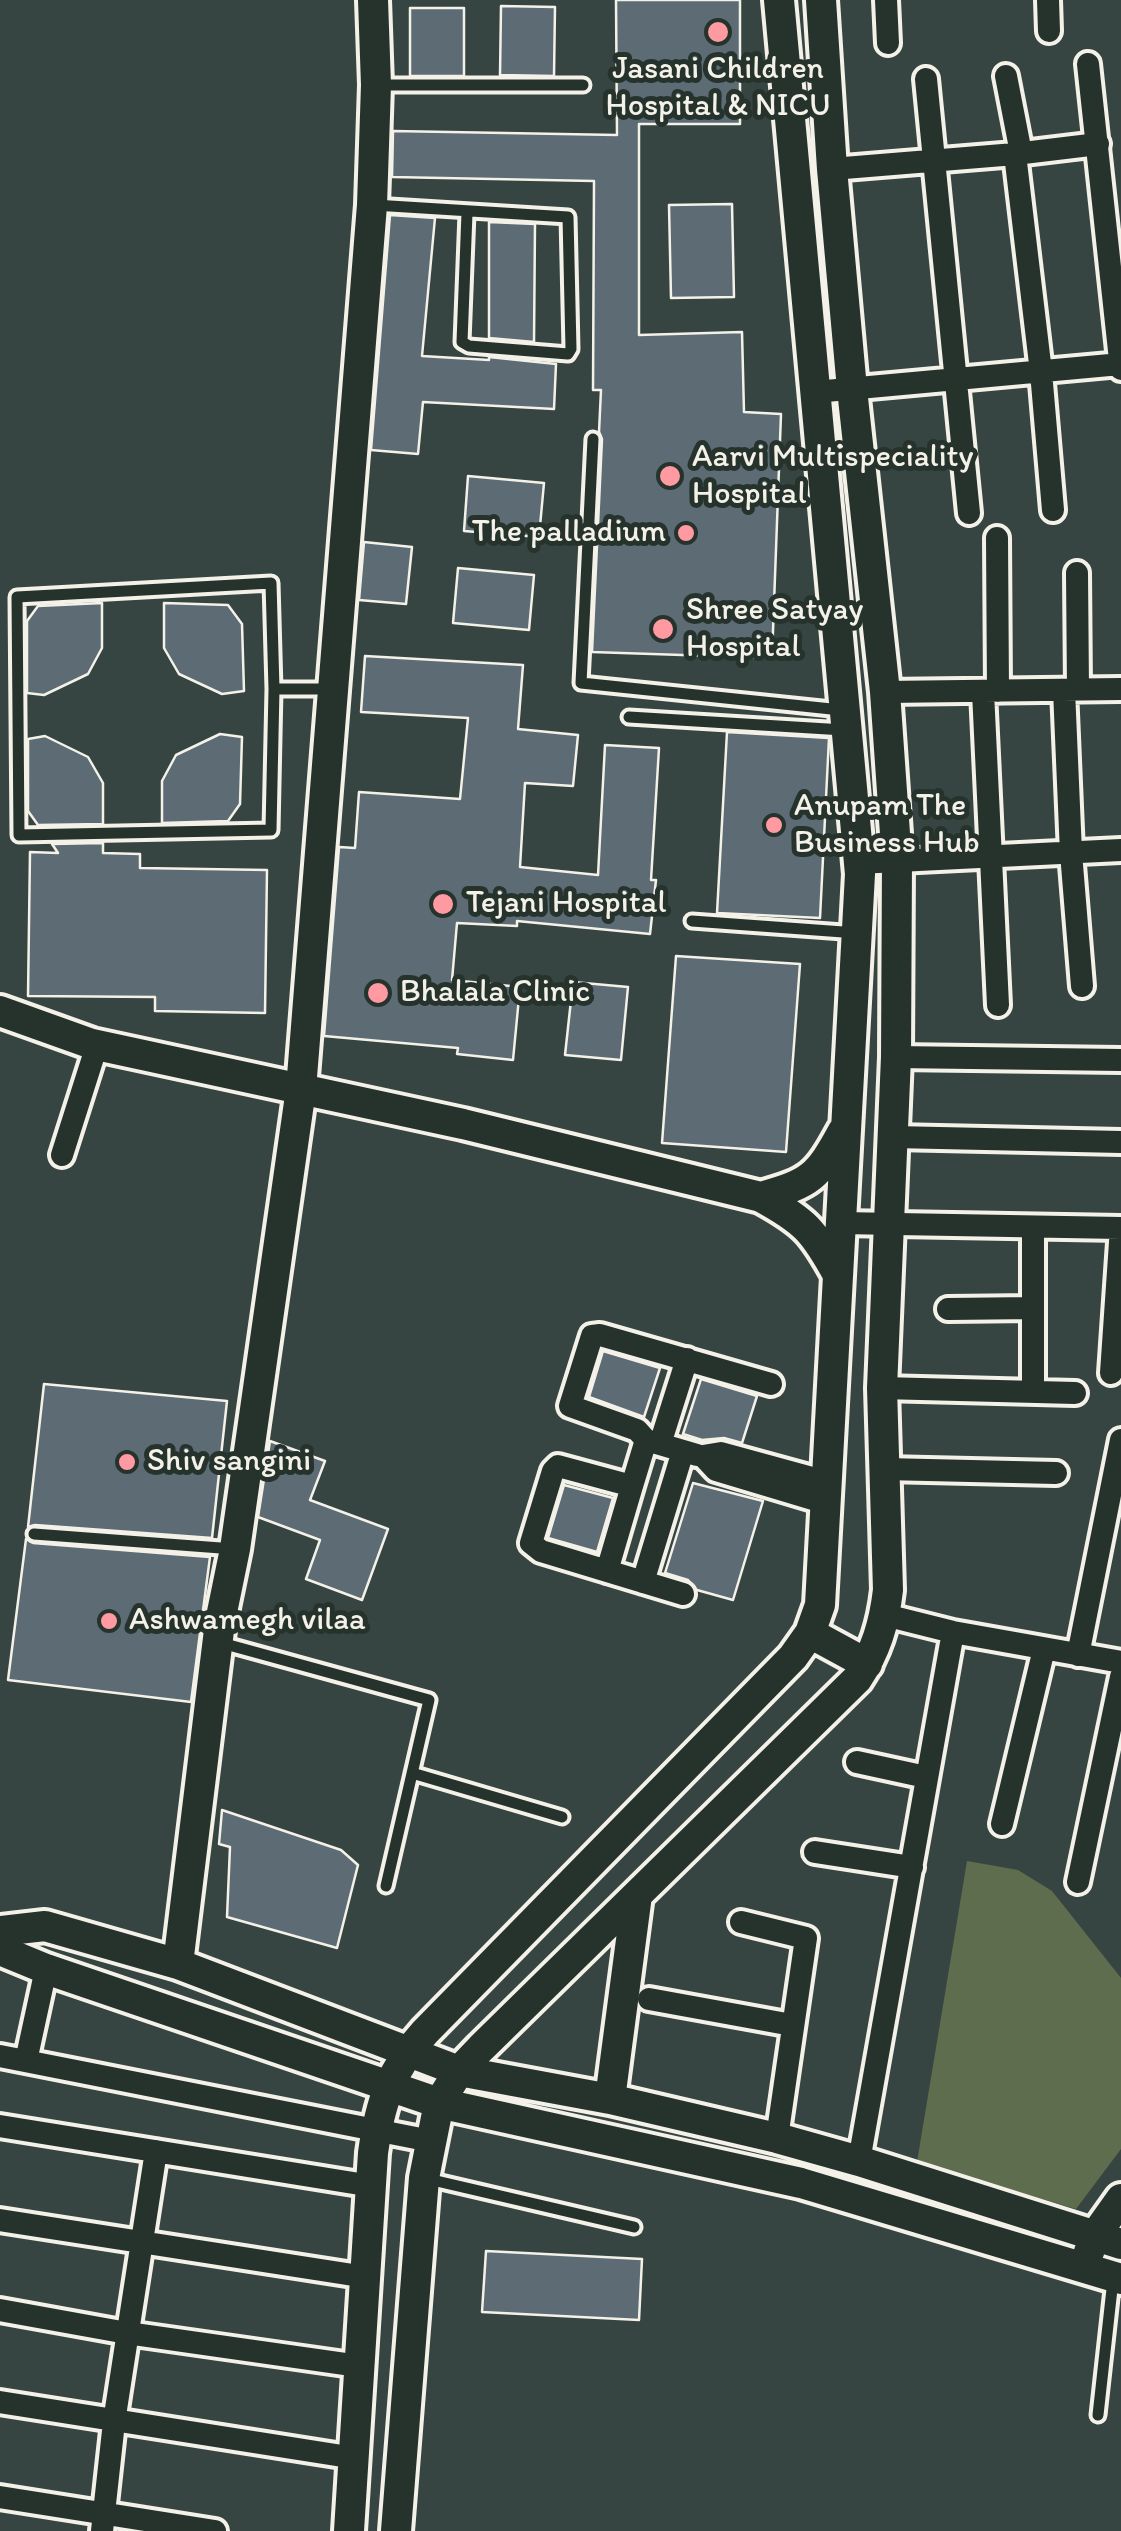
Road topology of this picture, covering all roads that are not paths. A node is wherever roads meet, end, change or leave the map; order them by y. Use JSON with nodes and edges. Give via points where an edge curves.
{"nodes":[{"id":1,"x":373,"y":0,"type":"edge"},
{"id":2,"x":780,"y":0,"type":"edge"},
{"id":3,"x":822,"y":0,"type":"edge"},
{"id":4,"x":886,"y":0,"type":"edge"},
{"id":5,"x":1048,"y":0,"type":"edge"},
{"id":6,"x":1050,"y":31,"type":"dead end"},
{"id":7,"x":888,"y":42,"type":"dead end"},
{"id":8,"x":1088,"y":64,"type":"dead end"},
{"id":9,"x":1006,"y":76,"type":"dead end"},
{"id":10,"x":926,"y":79,"type":"dead end"},
{"id":11,"x":376,"y":85,"type":"junction"},
{"id":12,"x":583,"y":85,"type":"dead end"},
{"id":13,"x":1098,"y":144,"type":"junction"},
{"id":14,"x":1018,"y":154,"type":"junction"},
{"id":15,"x":935,"y":160,"type":"junction"},
{"id":16,"x":832,"y":168,"type":"junction"},
{"id":17,"x":372,"y":205,"type":"junction"},
{"id":18,"x":467,"y":212,"type":"junction"},
{"id":19,"x":1121,"y":366,"type":"edge"},
{"id":20,"x":1041,"y":372,"type":"junction"},
{"id":21,"x":958,"y":379,"type":"junction"},
{"id":22,"x":852,"y":389,"type":"junction"},
{"id":23,"x":816,"y":392,"type":"junction"},
{"id":24,"x":593,"y":439,"type":"dead end"},
{"id":25,"x":1053,"y":510,"type":"dead end"},
{"id":26,"x":969,"y":512,"type":"dead end"},
{"id":27,"x":997,"y":538,"type":"dead end"},
{"id":28,"x":1078,"y":572,"type":"dead end"},
{"id":29,"x":274,"y":689,"type":"junction"},
{"id":30,"x":333,"y":689,"type":"junction"},
{"id":31,"x":1071,"y":690,"type":"junction"},
{"id":32,"x":1121,"y":690,"type":"edge"},
{"id":33,"x":990,"y":691,"type":"junction"},
{"id":34,"x":885,"y":692,"type":"junction"},
{"id":35,"x":629,"y":716,"type":"dead end"},
{"id":36,"x":846,"y":721,"type":"junction"},
{"id":37,"x":1121,"y":850,"type":"edge"},
{"id":38,"x":1072,"y":852,"type":"junction"},
{"id":39,"x":991,"y":856,"type":"junction"},
{"id":40,"x":897,"y":862,"type":"junction"},
{"id":41,"x":858,"y":863,"type":"junction"},
{"id":42,"x":692,"y":921,"type":"dead end"},
{"id":43,"x":857,"y":933,"type":"junction"},
{"id":44,"x":1082,"y":986,"type":"dead end"},
{"id":45,"x":998,"y":1005,"type":"dead end"},
{"id":46,"x":0,"y":1011,"type":"edge"},
{"id":47,"x":97,"y":1045,"type":"junction"},
{"id":48,"x":896,"y":1057,"type":"junction"},
{"id":49,"x":1121,"y":1060,"type":"edge"},
{"id":50,"x":301,"y":1089,"type":"junction"},
{"id":51,"x":847,"y":1124,"type":"junction"},
{"id":52,"x":894,"y":1136,"type":"junction"},
{"id":53,"x":1121,"y":1142,"type":"edge"},
{"id":54,"x":62,"y":1155,"type":"dead end"},
{"id":55,"x":760,"y":1197,"type":"junction"},
{"id":56,"x":842,"y":1223,"type":"junction"},
{"id":57,"x":888,"y":1226,"type":"junction"},
{"id":58,"x":1033,"y":1228,"type":"junction"},
{"id":59,"x":1121,"y":1228,"type":"edge"},
{"id":60,"x":838,"y":1275,"type":"junction"},
{"id":61,"x":1033,"y":1308,"type":"junction"},
{"id":62,"x":948,"y":1309,"type":"dead end"},
{"id":63,"x":686,"y":1359,"type":"junction"},
{"id":64,"x":1111,"y":1373,"type":"dead end"},
{"id":65,"x":771,"y":1384,"type":"dead end"},
{"id":66,"x":882,"y":1388,"type":"junction"},
{"id":67,"x":1032,"y":1391,"type":"junction"},
{"id":68,"x":1075,"y":1393,"type":"dead end"},
{"id":69,"x":1121,"y":1440,"type":"edge"},
{"id":70,"x":673,"y":1448,"type":"junction"},
{"id":71,"x":885,"y":1469,"type":"junction"},
{"id":72,"x":1056,"y":1473,"type":"dead end"},
{"id":73,"x":1117,"y":1476,"type":"edge"},
{"id":74,"x":632,"y":1486,"type":"junction"},
{"id":75,"x":826,"y":1492,"type":"junction"},
{"id":76,"x":34,"y":1534,"type":"dead end"},
{"id":77,"x":234,"y":1549,"type":"junction"},
{"id":78,"x":607,"y":1571,"type":"junction"},
{"id":79,"x":643,"y":1582,"type":"junction"},
{"id":80,"x":683,"y":1594,"type":"dead end"},
{"id":81,"x":885,"y":1615,"type":"junction"},
{"id":82,"x":953,"y":1632,"type":"junction"},
{"id":83,"x":810,"y":1633,"type":"junction"},
{"id":84,"x":218,"y":1642,"type":"junction"},
{"id":85,"x":1044,"y":1649,"type":"junction"},
{"id":86,"x":1078,"y":1655,"type":"junction"},
{"id":87,"x":1121,"y":1662,"type":"edge"},
{"id":88,"x":867,"y":1664,"type":"junction"},
{"id":89,"x":1121,"y":1678,"type":"edge"},
{"id":90,"x":857,"y":1762,"type":"dead end"},
{"id":91,"x":412,"y":1772,"type":"junction"},
{"id":92,"x":926,"y":1777,"type":"junction"},
{"id":93,"x":562,"y":1817,"type":"dead end"},
{"id":94,"x":1002,"y":1824,"type":"dead end"},
{"id":95,"x":815,"y":1852,"type":"dead end"},
{"id":96,"x":912,"y":1867,"type":"junction"},
{"id":97,"x":1078,"y":1882,"type":"dead end"},
{"id":98,"x":386,"y":1886,"type":"dead end"},
{"id":99,"x":637,"y":1896,"type":"junction"},
{"id":100,"x":741,"y":1922,"type":"dead end"},
{"id":101,"x":0,"y":1930,"type":"edge"},
{"id":102,"x":0,"y":1950,"type":"edge"},
{"id":103,"x":178,"y":1964,"type":"junction"},
{"id":104,"x":46,"y":1969,"type":"junction"},
{"id":105,"x":649,"y":1999,"type":"dead end"},
{"id":106,"x":792,"y":2025,"type":"junction"},
{"id":107,"x":408,"y":2050,"type":"junction"},
{"id":108,"x":0,"y":2056,"type":"edge"},
{"id":109,"x":26,"y":2061,"type":"junction"},
{"id":110,"x":460,"y":2071,"type":"junction"},
{"id":111,"x":389,"y":2084,"type":"junction"},
{"id":112,"x":610,"y":2098,"type":"junction"},
{"id":113,"x":439,"y":2103,"type":"junction"},
{"id":114,"x":0,"y":2126,"type":"edge"},
{"id":115,"x":376,"y":2129,"type":"junction"},
{"id":116,"x":777,"y":2138,"type":"junction"},
{"id":117,"x":431,"y":2141,"type":"junction"},
{"id":118,"x":156,"y":2151,"type":"junction"},
{"id":119,"x":859,"y":2160,"type":"junction"},
{"id":120,"x":424,"y":2178,"type":"junction"},
{"id":121,"x":372,"y":2186,"type":"junction"},
{"id":122,"x":1121,"y":2200,"type":"edge"},
{"id":123,"x":0,"y":2220,"type":"edge"},
{"id":124,"x":634,"y":2227,"type":"dead end"},
{"id":125,"x":1108,"y":2240,"type":"edge"},
{"id":126,"x":142,"y":2244,"type":"junction"},
{"id":127,"x":1106,"y":2275,"type":"edge"},
{"id":128,"x":366,"y":2277,"type":"junction"},
{"id":129,"x":0,"y":2310,"type":"edge"},
{"id":130,"x":127,"y":2333,"type":"junction"},
{"id":131,"x":359,"y":2366,"type":"junction"},
{"id":132,"x":0,"y":2402,"type":"edge"},
{"id":133,"x":1098,"y":2415,"type":"dead end"},
{"id":134,"x":114,"y":2422,"type":"junction"},
{"id":135,"x":355,"y":2458,"type":"junction"},
{"id":136,"x":0,"y":2497,"type":"edge"},
{"id":137,"x":103,"y":2522,"type":"edge"},
{"id":138,"x":215,"y":2531,"type":"edge"},
{"id":139,"x":349,"y":2531,"type":"edge"},
{"id":140,"x":396,"y":2531,"type":"edge"}],
"edges":[{"from":1,"to":11,"type":"street"},
{"from":2,"to":23,"type":"street"},
{"from":3,"to":16,"type":"street"},
{"from":4,"to":7,"type":"street"},
{"from":5,"to":6,"type":"street"},
{"from":8,"to":13,"type":"street"},
{"from":9,"to":14,"type":"street"},
{"from":10,"to":15,"type":"street"},
{"from":11,"to":12,"type":"lane"},
{"from":11,"to":17,"type":"street"},
{"from":13,"to":14,"type":"street"},
{"from":13,"to":19,"type":"street"},
{"from":14,"to":15,"type":"street"},
{"from":14,"to":20,"type":"street"},
{"from":15,"to":16,"type":"street"},
{"from":15,"to":21,"type":"street"},
{"from":16,"to":22,"type":"street"},
{"from":17,"to":18,"type":"lane"},
{"from":17,"to":30,"type":"street"},
{"from":18,"to":18,"type":"lane","via":[[462,342],[568,354],[570,218]]},
{"from":19,"to":20,"type":"street"},
{"from":20,"to":21,"type":"street"},
{"from":20,"to":25,"type":"street"},
{"from":21,"to":22,"type":"street"},
{"from":21,"to":26,"type":"street"},
{"from":22,"to":23,"type":"street"},
{"from":22,"to":34,"type":"street"},
{"from":23,"to":36,"type":"street"},
{"from":24,"to":36,"type":"lane","via":[[580,683]]},
{"from":27,"to":33,"type":"street"},
{"from":28,"to":31,"type":"street"},
{"from":29,"to":29,"type":"lane","via":[[272,830],[20,835],[17,596],[271,582]]},
{"from":29,"to":30,"type":"lane"},
{"from":30,"to":50,"type":"street"},
{"from":31,"to":32,"type":"street"},
{"from":31,"to":33,"type":"street"},
{"from":31,"to":38,"type":"street"},
{"from":33,"to":34,"type":"street"},
{"from":33,"to":39,"type":"street"},
{"from":34,"to":40,"type":"street"},
{"from":35,"to":36,"type":"lane"},
{"from":36,"to":41,"type":"street"},
{"from":37,"to":38,"type":"street"},
{"from":38,"to":39,"type":"street"},
{"from":38,"to":44,"type":"street"},
{"from":39,"to":40,"type":"street"},
{"from":39,"to":45,"type":"street"},
{"from":40,"to":41,"type":"street"},
{"from":40,"to":48,"type":"street"},
{"from":41,"to":43,"type":"street"},
{"from":42,"to":43,"type":"lane"},
{"from":43,"to":51,"type":"street"},
{"from":46,"to":47,"type":"street"},
{"from":47,"to":50,"type":"street"},
{"from":47,"to":54,"type":"street"},
{"from":48,"to":49,"type":"street"},
{"from":48,"to":52,"type":"street"},
{"from":50,"to":55,"type":"street"},
{"from":50,"to":77,"type":"street"},
{"from":51,"to":55,"type":"street","via":[[823,1168],[798,1186]]},
{"from":51,"to":56,"type":"street"},
{"from":52,"to":53,"type":"street"},
{"from":52,"to":57,"type":"street"},
{"from":55,"to":60,"type":"street","via":[[798,1217],[820,1240]]},
{"from":56,"to":57,"type":"street"},
{"from":56,"to":60,"type":"street"},
{"from":57,"to":58,"type":"street"},
{"from":57,"to":66,"type":"street"},
{"from":58,"to":59,"type":"street"},
{"from":58,"to":61,"type":"street"},
{"from":59,"to":64,"type":"street"},
{"from":60,"to":75,"type":"street"},
{"from":61,"to":62,"type":"street"},
{"from":61,"to":67,"type":"street"},
{"from":63,"to":65,"type":"street"},
{"from":63,"to":70,"type":"street"},
{"from":63,"to":70,"type":"street","via":[[592,1336],[570,1406]]},
{"from":66,"to":67,"type":"street"},
{"from":66,"to":71,"type":"street"},
{"from":67,"to":68,"type":"street"},
{"from":69,"to":73,"type":"street"},
{"from":70,"to":74,"type":"street"},
{"from":70,"to":75,"type":"street","via":[[716,1470]]},
{"from":70,"to":79,"type":"street"},
{"from":71,"to":72,"type":"street"},
{"from":71,"to":81,"type":"street"},
{"from":73,"to":86,"type":"street"},
{"from":74,"to":78,"type":"street"},
{"from":74,"to":78,"type":"street","via":[[558,1466],[531,1543]]},
{"from":75,"to":83,"type":"street","via":[[820,1605]]},
{"from":76,"to":77,"type":"lane"},
{"from":77,"to":84,"type":"street"},
{"from":78,"to":79,"type":"street"},
{"from":79,"to":80,"type":"street"},
{"from":81,"to":82,"type":"street"},
{"from":81,"to":88,"type":"street"},
{"from":82,"to":85,"type":"street"},
{"from":82,"to":92,"type":"street"},
{"from":83,"to":88,"type":"street"},
{"from":83,"to":107,"type":"street"},
{"from":84,"to":91,"type":"lane","via":[[429,1700]]},
{"from":84,"to":103,"type":"street"},
{"from":85,"to":86,"type":"street"},
{"from":85,"to":94,"type":"street"},
{"from":86,"to":87,"type":"street"},
{"from":88,"to":99,"type":"street"},
{"from":89,"to":97,"type":"street"},
{"from":90,"to":92,"type":"street"},
{"from":91,"to":93,"type":"lane"},
{"from":91,"to":98,"type":"lane"},
{"from":92,"to":96,"type":"street"},
{"from":95,"to":96,"type":"street"},
{"from":96,"to":119,"type":"street"},
{"from":99,"to":110,"type":"street"},
{"from":99,"to":112,"type":"street"},
{"from":100,"to":106,"type":"street","via":[[806,1938]]},
{"from":101,"to":103,"type":"street","via":[[45,1926]]},
{"from":102,"to":104,"type":"street"},
{"from":103,"to":107,"type":"street"},
{"from":104,"to":109,"type":"street"},
{"from":104,"to":111,"type":"street"},
{"from":105,"to":106,"type":"street"},
{"from":106,"to":116,"type":"street"},
{"from":107,"to":110,"type":"street"},
{"from":107,"to":111,"type":"street"},
{"from":108,"to":109,"type":"street"},
{"from":109,"to":115,"type":"street"},
{"from":110,"to":112,"type":"street"},
{"from":110,"to":113,"type":"street"},
{"from":111,"to":113,"type":"street"},
{"from":111,"to":115,"type":"street"},
{"from":112,"to":116,"type":"street"},
{"from":113,"to":117,"type":"street"},
{"from":113,"to":127,"type":"street","via":[[801,2182]]},
{"from":114,"to":118,"type":"street"},
{"from":115,"to":117,"type":"street"},
{"from":115,"to":121,"type":"street"},
{"from":116,"to":119,"type":"street"},
{"from":117,"to":120,"type":"street"},
{"from":118,"to":121,"type":"street"},
{"from":118,"to":126,"type":"street"},
{"from":119,"to":125,"type":"street"},
{"from":120,"to":124,"type":"lane"},
{"from":120,"to":140,"type":"street"},
{"from":121,"to":128,"type":"street"},
{"from":122,"to":125,"type":"street"},
{"from":123,"to":126,"type":"street"},
{"from":125,"to":127,"type":"street"},
{"from":126,"to":128,"type":"street"},
{"from":126,"to":130,"type":"street"},
{"from":127,"to":133,"type":"lane"},
{"from":128,"to":131,"type":"street"},
{"from":129,"to":130,"type":"street"},
{"from":130,"to":131,"type":"street"},
{"from":130,"to":134,"type":"street"},
{"from":131,"to":135,"type":"street"},
{"from":132,"to":134,"type":"street"},
{"from":134,"to":135,"type":"street"},
{"from":134,"to":137,"type":"street"},
{"from":135,"to":139,"type":"street"},
{"from":136,"to":137,"type":"street"},
{"from":137,"to":138,"type":"street"}]}
